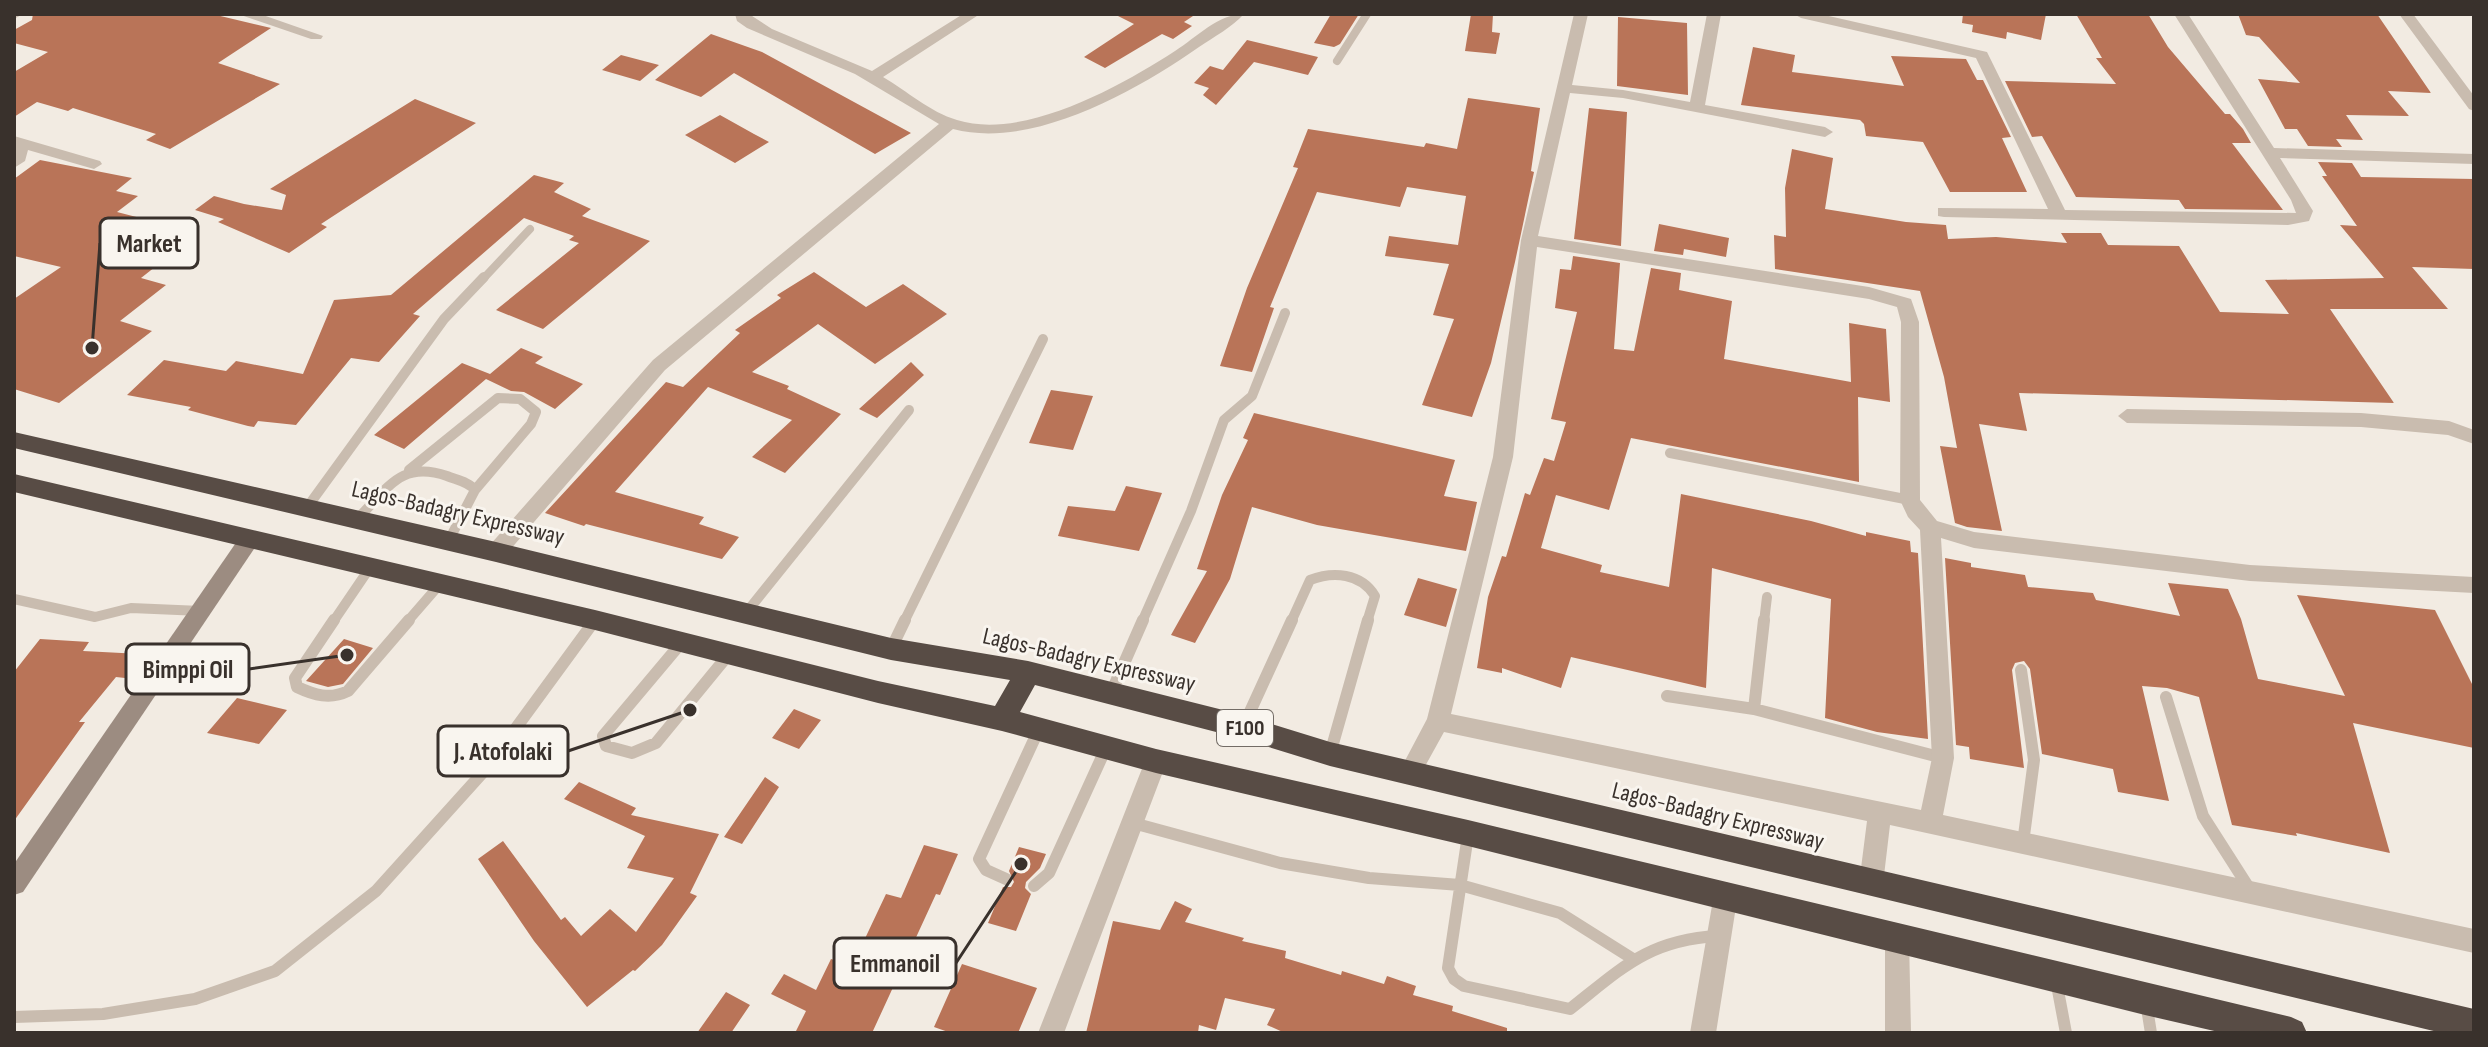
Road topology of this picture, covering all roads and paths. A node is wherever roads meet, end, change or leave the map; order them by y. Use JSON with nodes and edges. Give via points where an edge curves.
{"nodes":[{"id":1,"x":245,"y":14,"type":"edge"},
{"id":2,"x":742,"y":14,"type":"edge"},
{"id":3,"x":973,"y":14,"type":"edge"},
{"id":4,"x":1237,"y":14,"type":"edge"},
{"id":5,"x":1367,"y":14,"type":"edge"},
{"id":6,"x":1581,"y":14,"type":"edge"},
{"id":7,"x":1714,"y":14,"type":"edge"},
{"id":8,"x":1801,"y":14,"type":"edge"},
{"id":9,"x":2181,"y":14,"type":"edge"},
{"id":10,"x":2406,"y":14,"type":"edge"},
{"id":11,"x":316,"y":36,"type":"dead end"},
{"id":12,"x":1337,"y":61,"type":"dead end"},
{"id":13,"x":872,"y":77,"type":"junction"},
{"id":14,"x":1562,"y":88,"type":"junction"},
{"id":15,"x":2471,"y":99,"type":"edge"},
{"id":16,"x":1697,"y":106,"type":"junction"},
{"id":17,"x":950,"y":123,"type":"junction"},
{"id":18,"x":1825,"y":132,"type":"dead end"},
{"id":19,"x":14,"y":141,"type":"edge"},
{"id":20,"x":2270,"y":153,"type":"junction"},
{"id":21,"x":2474,"y":159,"type":"edge"},
{"id":22,"x":14,"y":163,"type":"edge"},
{"id":23,"x":94,"y":164,"type":"dead end"},
{"id":24,"x":1944,"y":212,"type":"dead end"},
{"id":25,"x":2058,"y":213,"type":"junction"},
{"id":26,"x":530,"y":229,"type":"dead end"},
{"id":27,"x":1529,"y":240,"type":"junction"},
{"id":28,"x":1285,"y":313,"type":"dead end"},
{"id":29,"x":1043,"y":339,"type":"dead end"},
{"id":30,"x":909,"y":410,"type":"dead end"},
{"id":31,"x":2127,"y":416,"type":"dead end"},
{"id":32,"x":2474,"y":437,"type":"edge"},
{"id":33,"x":14,"y":440,"type":"edge"},
{"id":34,"x":1670,"y":453,"type":"dead end"},
{"id":35,"x":409,"y":470,"type":"junction"},
{"id":36,"x":14,"y":483,"type":"edge"},
{"id":37,"x":475,"y":490,"type":"junction"},
{"id":38,"x":1910,"y":500,"type":"junction"},
{"id":39,"x":306,"y":509,"type":"junction"},
{"id":40,"x":357,"y":519,"type":"junction"},
{"id":41,"x":1930,"y":527,"type":"junction"},
{"id":42,"x":249,"y":540,"type":"junction"},
{"id":43,"x":448,"y":542,"type":"junction"},
{"id":44,"x":496,"y":552,"type":"junction"},
{"id":45,"x":369,"y":569,"type":"junction"},
{"id":46,"x":440,"y":584,"type":"junction"},
{"id":47,"x":2474,"y":585,"type":"edge"},
{"id":48,"x":1767,"y":597,"type":"dead end"},
{"id":49,"x":14,"y":599,"type":"edge"},
{"id":50,"x":201,"y":611,"type":"junction"},
{"id":51,"x":746,"y":613,"type":"junction"},
{"id":52,"x":595,"y":620,"type":"junction"},
{"id":53,"x":682,"y":642,"type":"junction"},
{"id":54,"x":891,"y":649,"type":"junction"},
{"id":55,"x":729,"y":654,"type":"junction"},
{"id":56,"x":2021,"y":670,"type":"dead end"},
{"id":57,"x":1028,"y":672,"type":"junction"},
{"id":58,"x":1110,"y":695,"type":"junction"},
{"id":59,"x":1667,"y":696,"type":"dead end"},
{"id":60,"x":2166,"y":697,"type":"dead end"},
{"id":61,"x":1754,"y":709,"type":"junction"},
{"id":62,"x":1002,"y":719,"type":"junction"},
{"id":63,"x":1438,"y":721,"type":"junction"},
{"id":64,"x":1243,"y":727,"type":"junction"},
{"id":65,"x":1039,"y":729,"type":"junction"},
{"id":66,"x":1106,"y":748,"type":"junction"},
{"id":67,"x":1330,"y":754,"type":"junction"},
{"id":68,"x":1943,"y":758,"type":"junction"},
{"id":69,"x":1156,"y":761,"type":"junction"},
{"id":70,"x":1410,"y":772,"type":"junction"},
{"id":71,"x":1880,"y":812,"type":"junction"},
{"id":72,"x":1133,"y":823,"type":"junction"},
{"id":73,"x":1930,"y":823,"type":"junction"},
{"id":74,"x":1468,"y":833,"type":"junction"},
{"id":75,"x":2023,"y":843,"type":"junction"},
{"id":76,"x":1006,"y":879,"type":"dead end"},
{"id":77,"x":14,"y":884,"type":"edge"},
{"id":78,"x":1871,"y":884,"type":"junction"},
{"id":79,"x":1460,"y":885,"type":"junction"},
{"id":80,"x":1034,"y":886,"type":"dead end"},
{"id":81,"x":2251,"y":893,"type":"junction"},
{"id":82,"x":1726,"y":894,"type":"junction"},
{"id":83,"x":1718,"y":936,"type":"junction"},
{"id":84,"x":1897,"y":938,"type":"junction"},
{"id":85,"x":2474,"y":941,"type":"edge"},
{"id":86,"x":1633,"y":959,"type":"junction"},
{"id":87,"x":2055,"y":978,"type":"junction"},
{"id":88,"x":2145,"y":1000,"type":"junction"},
{"id":89,"x":14,"y":1017,"type":"edge"},
{"id":90,"x":2474,"y":1025,"type":"edge"},
{"id":91,"x":1051,"y":1033,"type":"edge"},
{"id":92,"x":1703,"y":1033,"type":"edge"},
{"id":93,"x":1898,"y":1033,"type":"edge"},
{"id":94,"x":2066,"y":1033,"type":"edge"},
{"id":95,"x":2151,"y":1033,"type":"edge"},
{"id":96,"x":2291,"y":1033,"type":"edge"}],
"edges":[{"from":1,"to":11,"type":"street"},
{"from":2,"to":13,"type":"street","via":[[752,25]]},
{"from":3,"to":13,"type":"street"},
{"from":4,"to":17,"type":"street","via":[[1177,58],[1060,114],[990,129]]},
{"from":5,"to":12,"type":"lane"},
{"from":6,"to":14,"type":"street"},
{"from":7,"to":16,"type":"street"},
{"from":8,"to":25,"type":"street","via":[[1982,55]]},
{"from":9,"to":20,"type":"street"},
{"from":10,"to":15,"type":"street"},
{"from":13,"to":17,"type":"street"},
{"from":14,"to":16,"type":"street"},
{"from":14,"to":27,"type":"street"},
{"from":16,"to":18,"type":"street"},
{"from":17,"to":44,"type":"street","via":[[659,365]]},
{"from":19,"to":22,"type":"street","via":[[21,148]]},
{"from":19,"to":23,"type":"street"},
{"from":20,"to":21,"type":"street"},
{"from":20,"to":25,"type":"street","via":[[2305,211],[2303,217]]},
{"from":24,"to":25,"type":"street"},
{"from":26,"to":39,"type":"lane","via":[[444,319]]},
{"from":27,"to":38,"type":"street","via":[[1902,301],[1910,322]]},
{"from":27,"to":63,"type":"street","via":[[1503,457]]},
{"from":28,"to":58,"type":"lane","via":[[1252,396],[1224,420],[1191,511]]},
{"from":29,"to":54,"type":"lane"},
{"from":30,"to":51,"type":"lane"},
{"from":31,"to":32,"type":"street","via":[[2361,420],[2449,428]]},
{"from":33,"to":39,"type":"highway","name":"Lagos-Badagry Expressway","number":"F100"},
{"from":34,"to":38,"type":"lane"},
{"from":35,"to":37,"type":"lane"},
{"from":35,"to":37,"type":"lane","via":[[498,398],[511,395],[536,412]]},
{"from":35,"to":40,"type":"lane"},
{"from":36,"to":42,"type":"highway","number":"F100"},
{"from":37,"to":43,"type":"lane"},
{"from":38,"to":41,"type":"street"},
{"from":39,"to":40,"type":"highway","name":"Lagos-Badagry Expressway","number":"F100"},
{"from":40,"to":43,"type":"highway","name":"Lagos-Badagry Expressway","number":"F100"},
{"from":41,"to":47,"type":"street","via":[[1974,540],[2250,573]]},
{"from":41,"to":68,"type":"street"},
{"from":42,"to":45,"type":"highway","number":"F100"},
{"from":42,"to":50,"type":"street"},
{"from":43,"to":44,"type":"highway","name":"Lagos-Badagry Expressway","number":"F100"},
{"from":44,"to":51,"type":"highway","name":"Lagos-Badagry Expressway","number":"F100"},
{"from":45,"to":46,"type":"highway","number":"F100"},
{"from":45,"to":46,"type":"lane","via":[[295,678],[302,690],[330,698],[348,691]]},
{"from":46,"to":52,"type":"highway","number":"F100"},
{"from":48,"to":61,"type":"lane"},
{"from":49,"to":50,"type":"lane","via":[[95,617],[131,608]]},
{"from":50,"to":77,"type":"street"},
{"from":51,"to":54,"type":"highway","name":"Lagos-Badagry Expressway","number":"F100"},
{"from":52,"to":53,"type":"highway","number":"F100"},
{"from":52,"to":89,"type":"lane","via":[[486,769],[376,891],[275,971],[195,999],[103,1014]]},
{"from":53,"to":55,"type":"highway","number":"F100"},
{"from":53,"to":55,"type":"lane","via":[[603,736],[606,746],[630,755],[646,751]]},
{"from":54,"to":57,"type":"highway","name":"Lagos-Badagry Expressway","number":"F100"},
{"from":55,"to":62,"type":"highway","number":"F100"},
{"from":56,"to":75,"type":"lane","via":[[2034,760]]},
{"from":57,"to":58,"type":"highway","name":"Lagos-Badagry Expressway","number":"F100"},
{"from":57,"to":62,"type":"highway"},
{"from":58,"to":64,"type":"highway","name":"Lagos-Badagry Expressway","number":"F100"},
{"from":59,"to":61,"type":"lane"},
{"from":60,"to":81,"type":"lane","via":[[2203,816]]},
{"from":61,"to":68,"type":"lane"},
{"from":62,"to":65,"type":"highway","number":"F100"},
{"from":63,"to":70,"type":"street"},
{"from":63,"to":71,"type":"street"},
{"from":64,"to":67,"type":"highway","name":"Lagos-Badagry Expressway","number":"F100"},
{"from":64,"to":67,"type":"lane","via":[[1310,580],[1331,573],[1363,582],[1375,596]]},
{"from":65,"to":66,"type":"highway","number":"F100"},
{"from":65,"to":76,"type":"lane","via":[[979,859],[987,872]]},
{"from":66,"to":69,"type":"highway","number":"F100"},
{"from":66,"to":80,"type":"lane","via":[[1049,873]]},
{"from":67,"to":70,"type":"highway","name":"Lagos-Badagry Expressway","number":"F100"},
{"from":68,"to":73,"type":"street"},
{"from":69,"to":72,"type":"street"},
{"from":69,"to":74,"type":"highway","number":"F100"},
{"from":70,"to":78,"type":"highway","name":"Lagos-Badagry Expressway","number":"F100"},
{"from":71,"to":73,"type":"street"},
{"from":71,"to":78,"type":"street"},
{"from":72,"to":79,"type":"lane","via":[[1280,863],[1369,878]]},
{"from":72,"to":91,"type":"street"},
{"from":73,"to":75,"type":"street"},
{"from":74,"to":79,"type":"lane"},
{"from":74,"to":82,"type":"highway","number":"F100"},
{"from":75,"to":81,"type":"street"},
{"from":78,"to":90,"type":"highway","name":"Lagos-Badagry Expressway","number":"F100"},
{"from":79,"to":86,"type":"lane","via":[[1560,913]]},
{"from":79,"to":86,"type":"lane","via":[[1448,968],[1464,986],[1570,1009]]},
{"from":81,"to":85,"type":"street"},
{"from":82,"to":83,"type":"street"},
{"from":82,"to":84,"type":"highway","number":"F100"},
{"from":83,"to":86,"type":"lane","via":[[1683,938]]},
{"from":83,"to":92,"type":"street"},
{"from":84,"to":87,"type":"highway","number":"F100"},
{"from":84,"to":93,"type":"street"},
{"from":87,"to":88,"type":"highway","number":"F100"},
{"from":87,"to":94,"type":"lane"},
{"from":88,"to":95,"type":"lane"},
{"from":88,"to":96,"type":"highway","number":"F100"}]}
